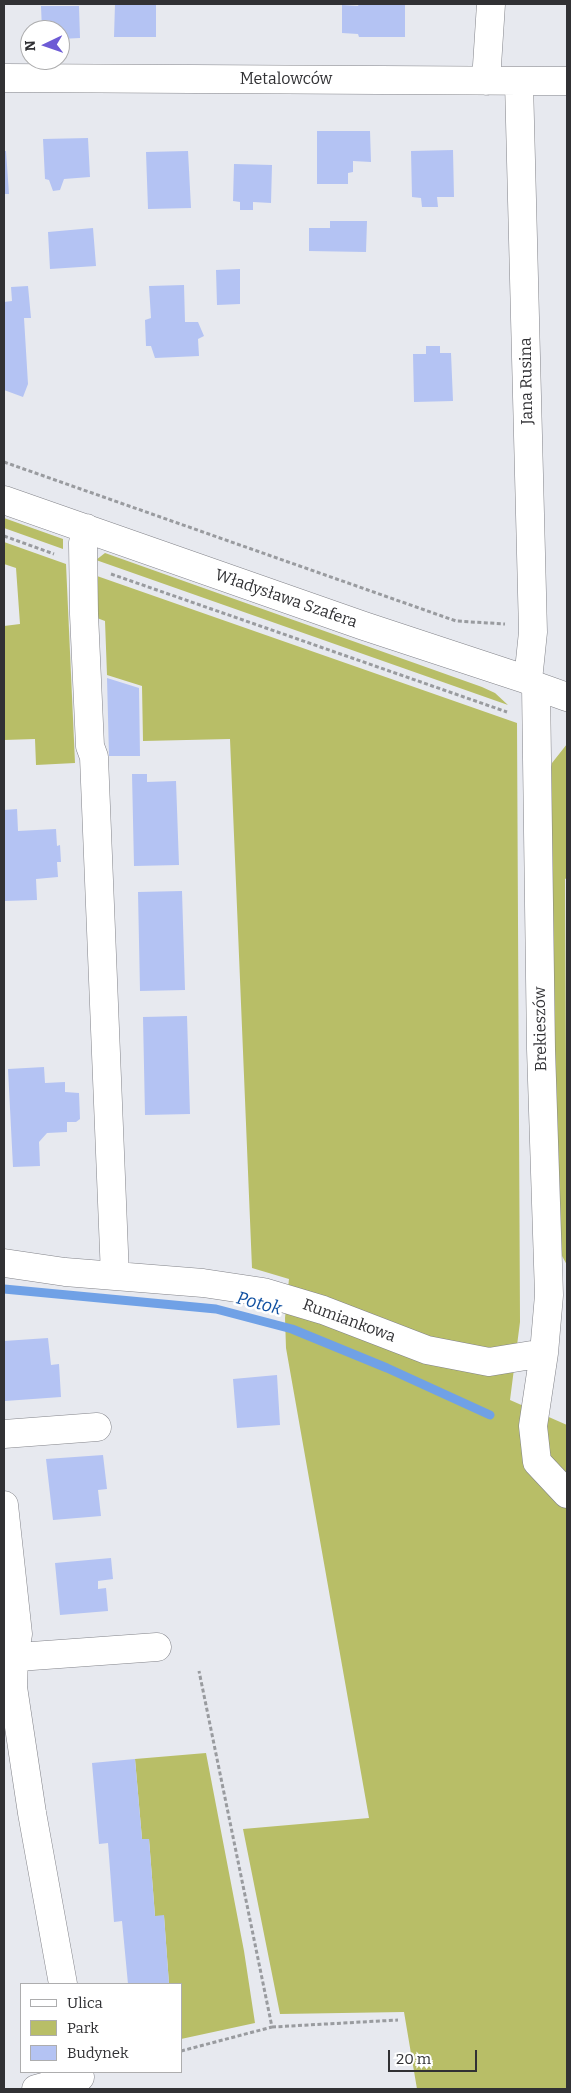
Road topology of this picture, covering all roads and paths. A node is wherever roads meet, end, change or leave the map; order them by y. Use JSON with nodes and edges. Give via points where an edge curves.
{"nodes":[{"id":1,"x":491,"y":4,"type":"edge"},
{"id":2,"x":4,"y":78,"type":"edge"},
{"id":3,"x":486,"y":81,"type":"junction"},
{"id":4,"x":567,"y":81,"type":"edge"},
{"id":5,"x":519,"y":82,"type":"junction"},
{"id":6,"x":4,"y":462,"type":"edge"},
{"id":7,"x":4,"y":500,"type":"edge"},
{"id":8,"x":86,"y":528,"type":"junction"},
{"id":9,"x":4,"y":536,"type":"edge"},
{"id":10,"x":82,"y":564,"type":"junction"},
{"id":11,"x":507,"y":624,"type":"dead end"},
{"id":12,"x":532,"y":683,"type":"junction"},
{"id":13,"x":567,"y":697,"type":"edge"},
{"id":14,"x":514,"y":715,"type":"dead end"},
{"id":15,"x":4,"y":1263,"type":"edge"},
{"id":16,"x":115,"y":1276,"type":"junction"},
{"id":17,"x":543,"y":1363,"type":"junction"},
{"id":18,"x":96,"y":1427,"type":"dead end"},
{"id":19,"x":4,"y":1434,"type":"edge"},
{"id":20,"x":565,"y":1493,"type":"edge"},
{"id":21,"x":4,"y":1505,"type":"edge"},
{"id":22,"x":157,"y":1647,"type":"dead end"},
{"id":23,"x":9,"y":1657,"type":"edge"},
{"id":24,"x":199,"y":1671,"type":"dead end"},
{"id":25,"x":63,"y":1983,"type":"edge"},
{"id":26,"x":398,"y":2020,"type":"dead end"},
{"id":27,"x":272,"y":2027,"type":"junction"},
{"id":28,"x":182,"y":2051,"type":"edge"},
{"id":29,"x":80,"y":2079,"type":"edge"},
{"id":30,"x":36,"y":2089,"type":"edge"}],
"edges":[{"from":1,"to":3,"type":"street"},
{"from":2,"to":3,"type":"street","name":"Metalowców"},
{"from":3,"to":5,"type":"street","name":"Metalowców"},
{"from":4,"to":5,"type":"street","name":"Metalowców"},
{"from":5,"to":12,"type":"street","name":"Jana Rusina"},
{"from":6,"to":11,"type":"path","via":[[456,621]]},
{"from":7,"to":8,"type":"street","name":"Władysława Szafera"},
{"from":8,"to":10,"type":"street"},
{"from":8,"to":12,"type":"street","name":"Władysława Szafera"},
{"from":9,"to":10,"type":"path"},
{"from":10,"to":14,"type":"path"},
{"from":10,"to":16,"type":"street","via":[[90,746],[94,757]]},
{"from":12,"to":13,"type":"street","name":"Władysława Szafera"},
{"from":12,"to":17,"type":"street","name":"Brekieszów","via":[[549,1295]]},
{"from":15,"to":16,"type":"street","name":"Rumiankowa"},
{"from":16,"to":17,"type":"street","name":"Rumiankowa","via":[[263,1292],[323,1310],[427,1350],[489,1362]]},
{"from":17,"to":20,"type":"street","name":"Brekieszów","via":[[533,1426],[537,1462]]},
{"from":18,"to":19,"type":"street"},
{"from":21,"to":23,"type":"street","via":[[18,1634]]},
{"from":22,"to":23,"type":"street"},
{"from":23,"to":25,"type":"street","via":[[32,1812]]},
{"from":24,"to":27,"type":"path"},
{"from":26,"to":27,"type":"path"},
{"from":27,"to":28,"type":"path"},
{"from":29,"to":30,"type":"street"}]}
